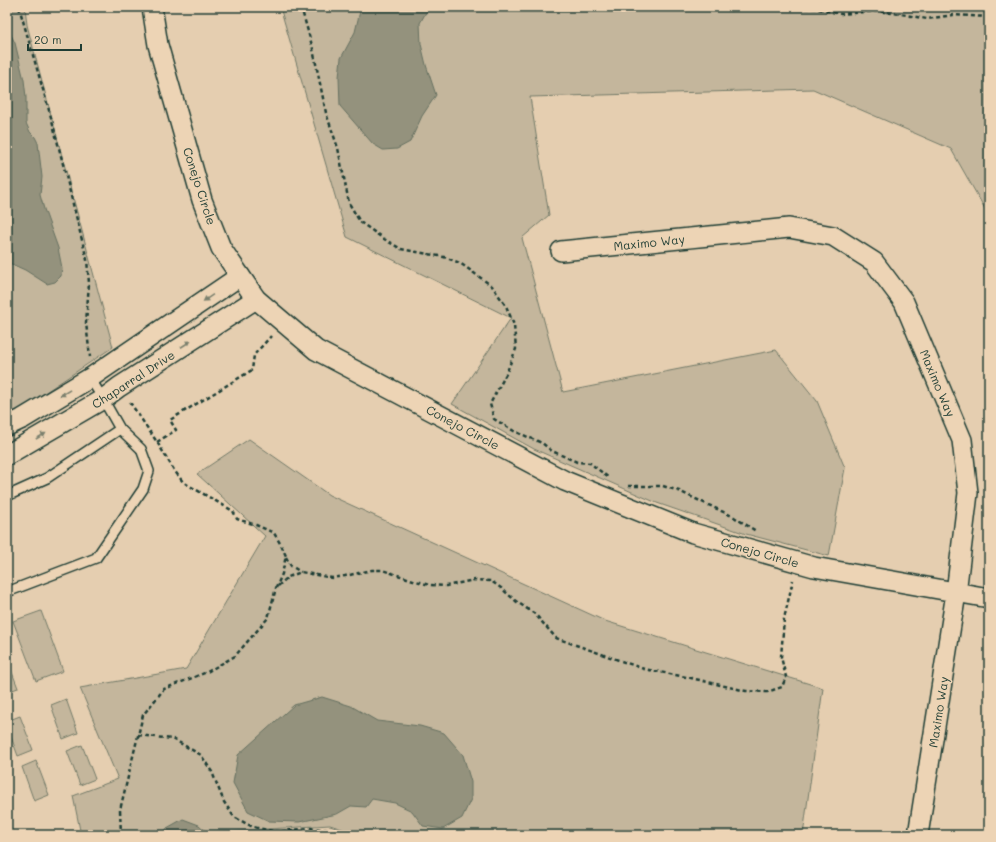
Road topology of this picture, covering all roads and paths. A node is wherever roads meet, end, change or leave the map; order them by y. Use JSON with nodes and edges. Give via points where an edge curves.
{"nodes":[{"id":1,"x":152,"y":7,"type":"edge"},
{"id":2,"x":301,"y":7,"type":"edge"},
{"id":3,"x":714,"y":7,"type":"edge"},
{"id":4,"x":989,"y":17,"type":"edge"},
{"id":5,"x":561,"y":251,"type":"dead end"},
{"id":6,"x":240,"y":276,"type":"junction"},
{"id":7,"x":256,"y":298,"type":"junction"},
{"id":8,"x":284,"y":322,"type":"junction"},
{"id":9,"x":90,"y":378,"type":"junction"},
{"id":10,"x":103,"y":399,"type":"junction"},
{"id":11,"x":7,"y":426,"type":"edge"},
{"id":12,"x":120,"y":429,"type":"junction"},
{"id":13,"x":157,"y":442,"type":"dead end"},
{"id":14,"x":7,"y":455,"type":"edge"},
{"id":15,"x":610,"y":479,"type":"dead end"},
{"id":16,"x":624,"y":485,"type":"dead end"},
{"id":17,"x":7,"y":496,"type":"edge"},
{"id":18,"x":761,"y":534,"type":"dead end"},
{"id":19,"x":286,"y":556,"type":"dead end"},
{"id":20,"x":797,"y":563,"type":"junction"},
{"id":21,"x":301,"y":572,"type":"junction"},
{"id":22,"x":276,"y":588,"type":"dead end"},
{"id":23,"x":7,"y":592,"type":"edge"},
{"id":24,"x":956,"y":593,"type":"junction"},
{"id":25,"x":989,"y":598,"type":"edge"},
{"id":26,"x":138,"y":735,"type":"dead end"},
{"id":27,"x":342,"y":835,"type":"edge"},
{"id":28,"x":918,"y":835,"type":"edge"}],
"edges":[{"from":1,"to":6,"type":"street","name":"Conejo Circle","via":[[158,45],[202,200],[222,248]]},
{"from":2,"to":15,"type":"path","via":[[326,113],[338,148],[349,203],[360,222],[402,249],[444,257],[460,263],[492,286],[506,306],[514,325],[516,349],[490,404],[494,419],[542,443],[552,451],[577,462],[590,463]]},
{"from":3,"to":4,"type":"path","via":[[731,10],[814,8],[841,14],[876,11],[927,19],[953,15]]},
{"from":5,"to":24,"type":"street","name":"Maximo Way","via":[[789,228],[833,236],[874,262],[904,302],[962,440],[968,493]]},
{"from":6,"to":7,"type":"street","name":"Conejo Circle"},
{"from":6,"to":9,"type":"street","name":"Chaparral Drive","one_way":true},
{"from":7,"to":8,"type":"street","name":"Conejo Circle"},
{"from":10,"to":7,"type":"street","name":"Chaparral Drive","one_way":true},
{"from":8,"to":13,"type":"path","via":[[254,355],[252,370],[170,420],[176,430]]},
{"from":8,"to":20,"type":"street","name":"Conejo Circle","via":[[316,350],[565,481],[693,534]]},
{"from":9,"to":10,"type":"lane"},
{"from":9,"to":11,"type":"street","name":"Chaparral Drive","one_way":true},
{"from":10,"to":12,"type":"lane"},
{"from":14,"to":10,"type":"street","name":"Chaparral Drive","one_way":true},
{"from":12,"to":17,"type":"lane","via":[[47,478]]},
{"from":12,"to":23,"type":"lane","via":[[141,449],[149,472],[143,489],[96,558]]},
{"from":16,"to":18,"type":"path","via":[[663,486],[679,490],[734,517]]},
{"from":19,"to":21,"type":"path","via":[[291,566]]},
{"from":20,"to":21,"type":"path","via":[[784,619],[781,657],[786,677],[782,687],[767,692],[746,691],[644,669],[556,638],[535,614],[491,581],[474,580],[446,586],[429,585],[382,570],[332,578]]},
{"from":20,"to":24,"type":"street","name":"Conejo Circle"},
{"from":21,"to":22,"type":"path","via":[[288,577]]},
{"from":24,"to":25,"type":"street","name":"Conejo Circle"},
{"from":24,"to":28,"type":"street","name":"Maximo Way"},
{"from":26,"to":27,"type":"path","via":[[173,739],[201,755],[234,817],[253,828],[276,832],[309,828]]}]}
